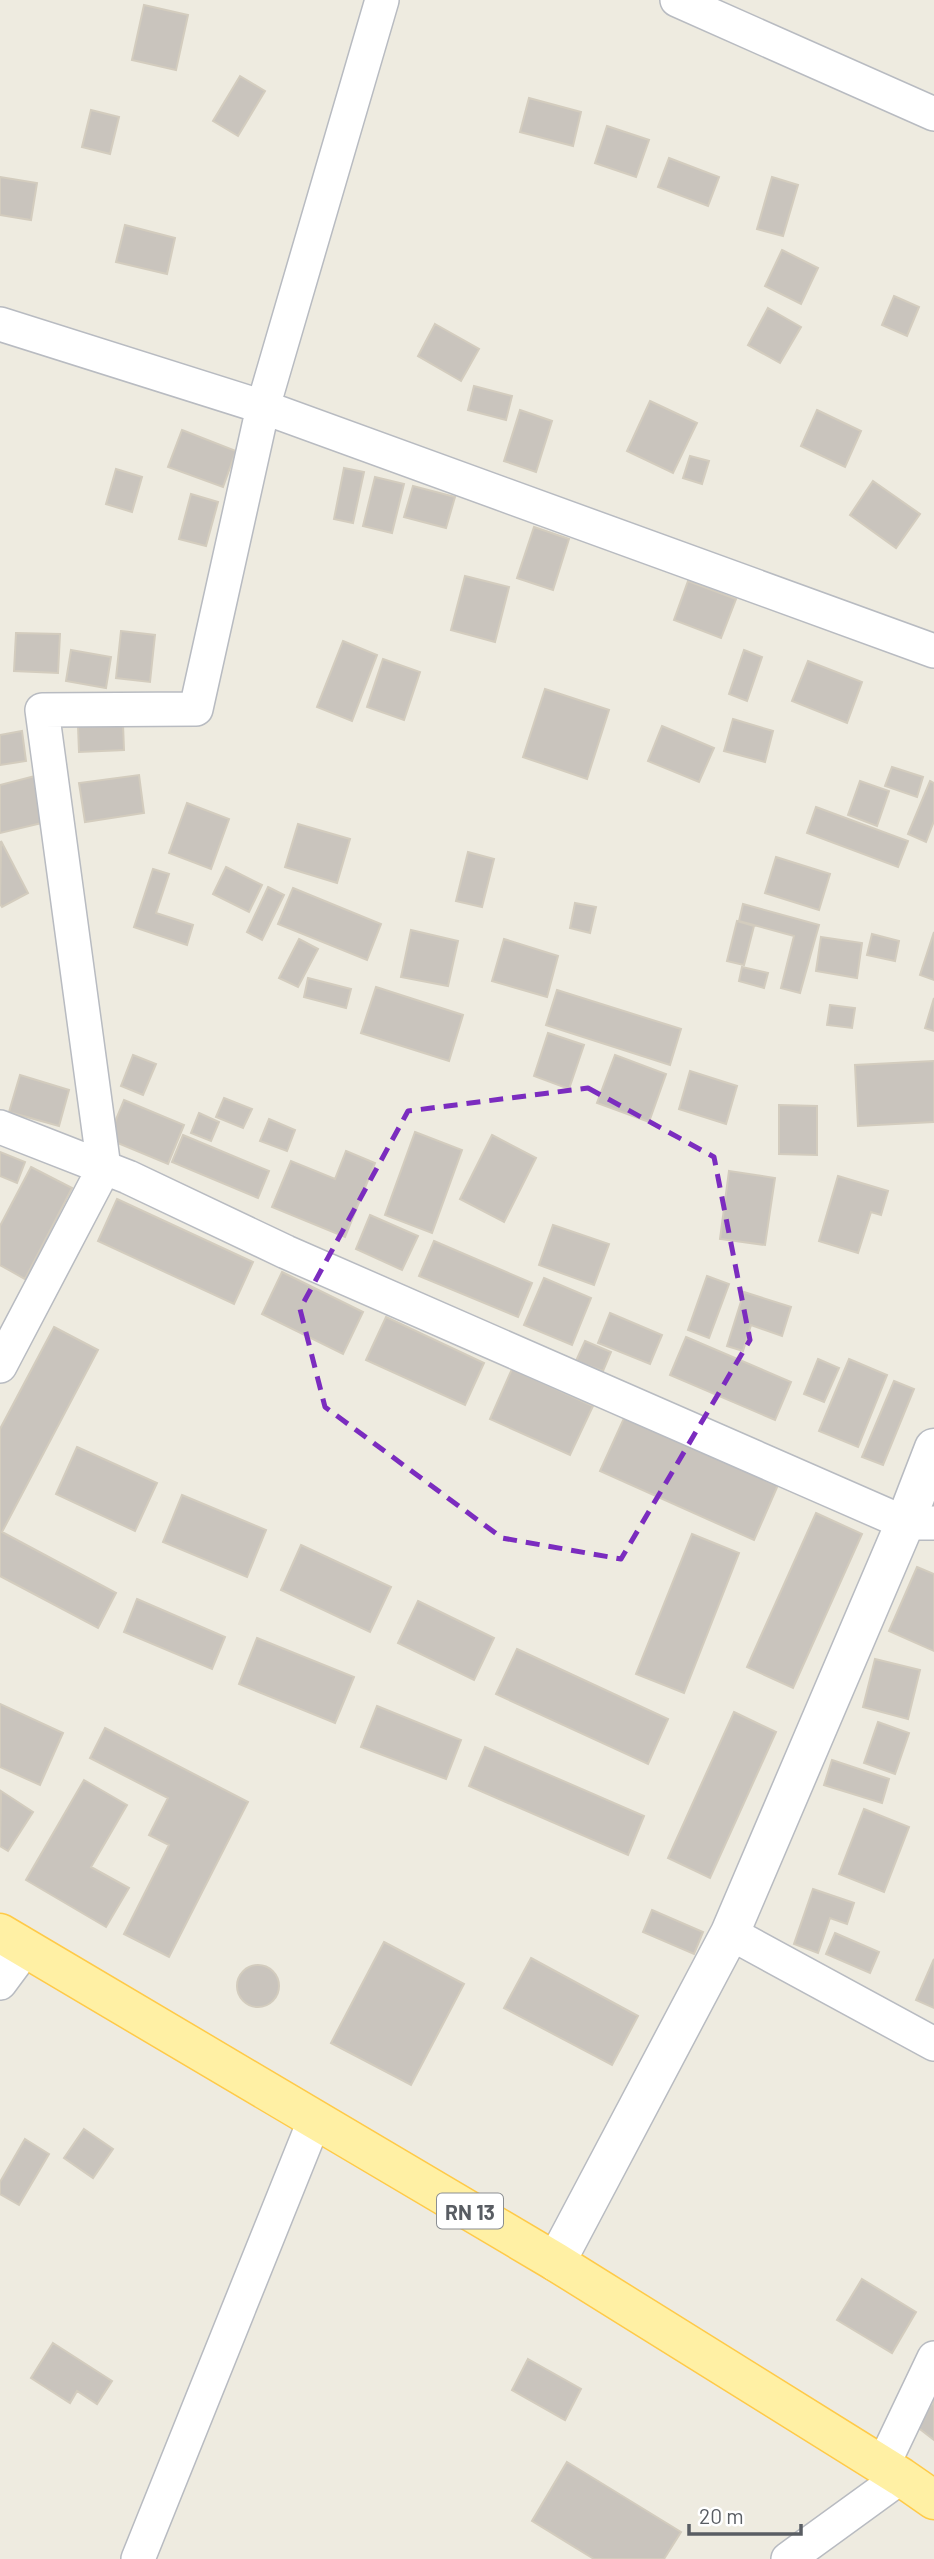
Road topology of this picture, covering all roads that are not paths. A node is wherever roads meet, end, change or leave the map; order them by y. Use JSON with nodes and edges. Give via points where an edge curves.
{"nodes":[{"id":1,"x":382,"y":0,"type":"edge"},
{"id":2,"x":677,"y":0,"type":"edge"},
{"id":3,"x":934,"y":114,"type":"edge"},
{"id":4,"x":0,"y":324,"type":"edge"},
{"id":5,"x":263,"y":407,"type":"junction"},
{"id":6,"x":934,"y":651,"type":"edge"},
{"id":7,"x":0,"y":1127,"type":"edge"},
{"id":8,"x":104,"y":1168,"type":"junction"},
{"id":9,"x":0,"y":1366,"type":"edge"},
{"id":10,"x":934,"y":1448,"type":"edge"},
{"id":11,"x":920,"y":1523,"type":"edge"},
{"id":12,"x":730,"y":1933,"type":"junction"},
{"id":13,"x":13,"y":1940,"type":"edge"},
{"id":14,"x":0,"y":1983,"type":"edge"},
{"id":15,"x":934,"y":2044,"type":"edge"},
{"id":16,"x":315,"y":2119,"type":"junction"},
{"id":17,"x":556,"y":2262,"type":"junction"},
{"id":18,"x":934,"y":2358,"type":"edge"},
{"id":19,"x":892,"y":2471,"type":"junction"},
{"id":20,"x":934,"y":2500,"type":"edge"},
{"id":21,"x":138,"y":2559,"type":"edge"},
{"id":22,"x":788,"y":2559,"type":"edge"}],
"edges":[{"from":1,"to":5,"type":"street"},
{"from":2,"to":3,"type":"street"},
{"from":4,"to":5,"type":"street"},
{"from":5,"to":6,"type":"street"},
{"from":5,"to":8,"type":"street","via":[[196,709],[42,710]]},
{"from":7,"to":8,"type":"street"},
{"from":8,"to":9,"type":"street"},
{"from":8,"to":11,"type":"street","via":[[312,1264]]},
{"from":10,"to":11,"type":"street"},
{"from":11,"to":12,"type":"street"},
{"from":12,"to":15,"type":"street"},
{"from":12,"to":17,"type":"street"},
{"from":13,"to":14,"type":"street"},
{"from":13,"to":16,"type":"main road","number":"RN 13"},
{"from":16,"to":17,"type":"main road","number":"RN 13"},
{"from":16,"to":21,"type":"street"},
{"from":17,"to":19,"type":"main road","number":"RN 13"},
{"from":18,"to":19,"type":"street"},
{"from":19,"to":20,"type":"main road","number":"RN 13"},
{"from":19,"to":22,"type":"street"}]}
